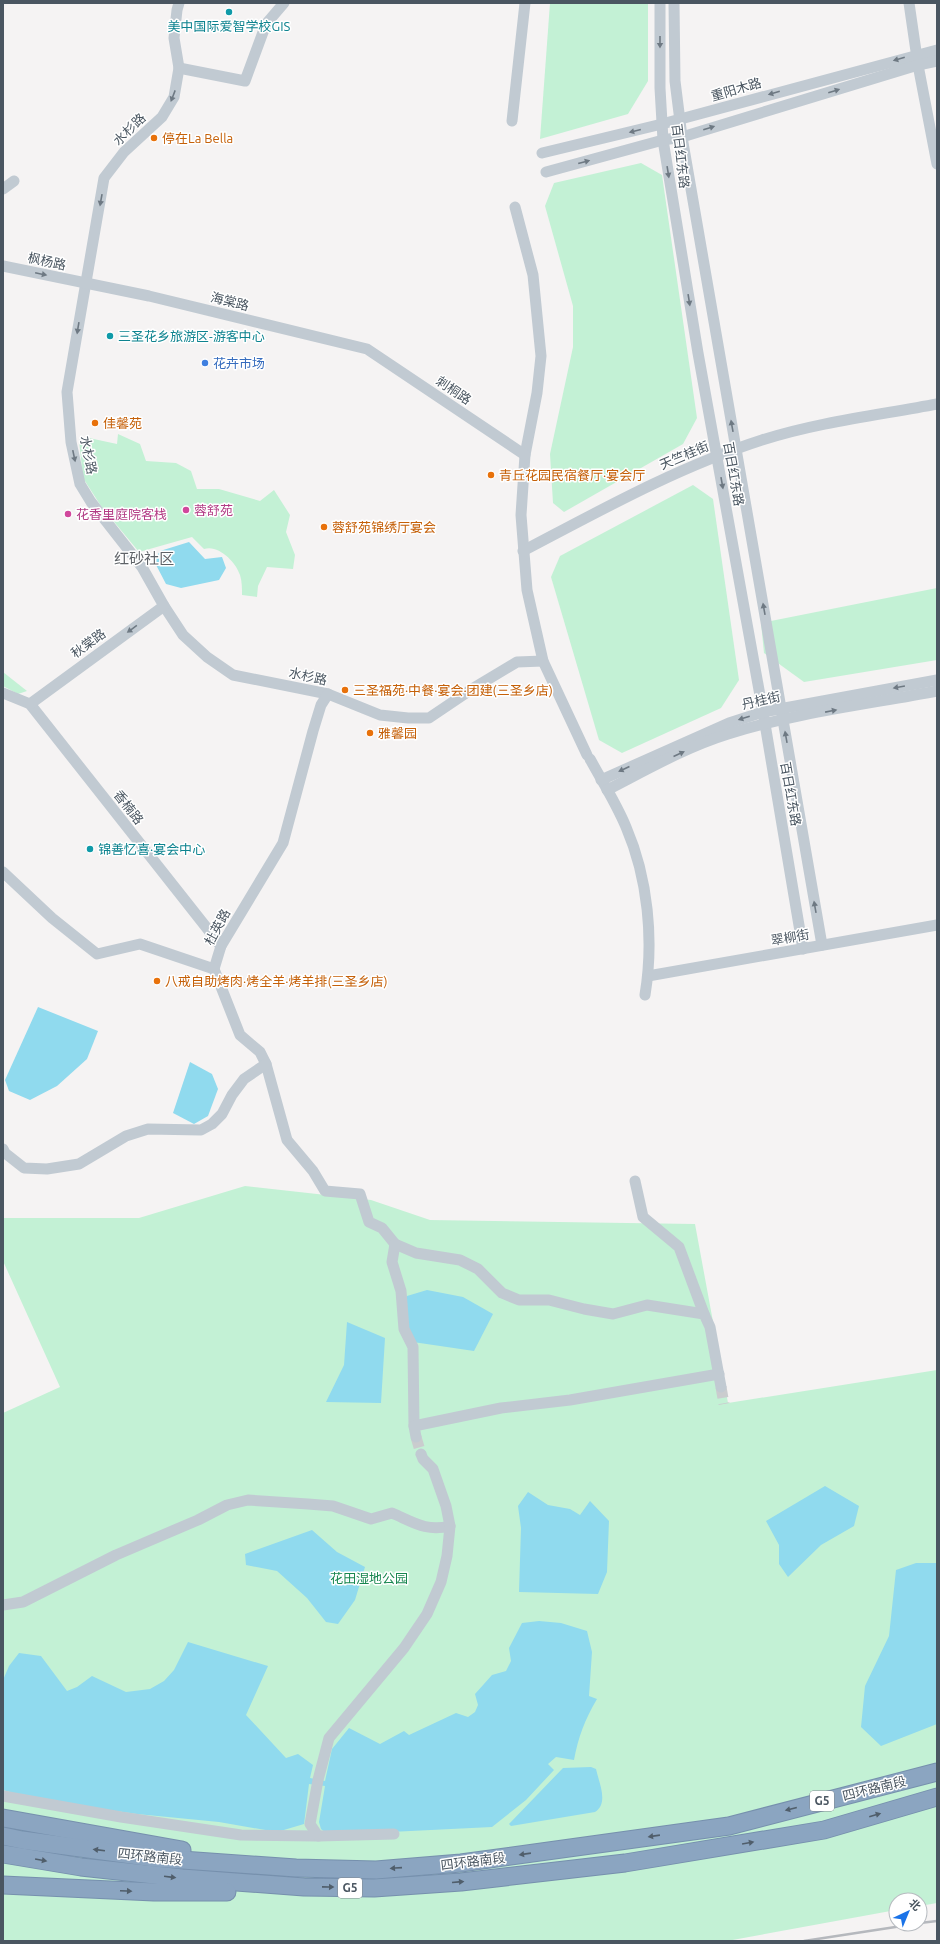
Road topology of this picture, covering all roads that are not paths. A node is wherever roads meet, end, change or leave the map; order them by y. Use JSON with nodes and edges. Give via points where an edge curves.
{"nodes":[{"id":1,"x":179,"y":3,"type":"edge"},
{"id":2,"x":284,"y":3,"type":"edge"},
{"id":3,"x":525,"y":3,"type":"edge"},
{"id":4,"x":660,"y":3,"type":"edge"},
{"id":5,"x":674,"y":3,"type":"edge"},
{"id":6,"x":909,"y":3,"type":"edge"},
{"id":7,"x":937,"y":50,"type":"edge"},
{"id":8,"x":918,"y":54,"type":"junction"},
{"id":9,"x":937,"y":61,"type":"edge"},
{"id":10,"x":918,"y":65,"type":"junction"},
{"id":11,"x":179,"y":68,"type":"junction"},
{"id":12,"x":680,"y":120,"type":"junction"},
{"id":13,"x":512,"y":121,"type":"dead end"},
{"id":14,"x":662,"y":124,"type":"junction"},
{"id":15,"x":682,"y":137,"type":"junction"},
{"id":16,"x":663,"y":140,"type":"junction"},
{"id":17,"x":542,"y":152,"type":"dead end"},
{"id":18,"x":937,"y":164,"type":"edge"},
{"id":19,"x":546,"y":172,"type":"dead end"},
{"id":20,"x":14,"y":181,"type":"dead end"},
{"id":21,"x":3,"y":189,"type":"edge"},
{"id":22,"x":515,"y":208,"type":"dead end"},
{"id":23,"x":3,"y":266,"type":"edge"},
{"id":24,"x":86,"y":284,"type":"junction"},
{"id":25,"x":367,"y":349,"type":"joint"},
{"id":26,"x":937,"y":404,"type":"edge"},
{"id":27,"x":736,"y":449,"type":"junction"},
{"id":28,"x":525,"y":455,"type":"junction"},
{"id":29,"x":717,"y":456,"type":"junction"},
{"id":30,"x":523,"y":550,"type":"junction"},
{"id":31,"x":164,"y":606,"type":"junction"},
{"id":32,"x":543,"y":661,"type":"junction"},
{"id":33,"x":937,"y":680,"type":"edge"},
{"id":34,"x":937,"y":691,"type":"edge"},
{"id":35,"x":3,"y":693,"type":"edge"},
{"id":36,"x":328,"y":694,"type":"junction"},
{"id":37,"x":30,"y":704,"type":"junction"},
{"id":38,"x":782,"y":715,"type":"junction"},
{"id":39,"x":764,"y":718,"type":"junction"},
{"id":40,"x":601,"y":780,"type":"junction"},
{"id":41,"x":607,"y":790,"type":"junction"},
{"id":42,"x":3,"y":872,"type":"edge"},
{"id":43,"x":937,"y":925,"type":"edge"},
{"id":44,"x":822,"y":945,"type":"junction"},
{"id":45,"x":221,"y":946,"type":"junction"},
{"id":46,"x":803,"y":949,"type":"junction"},
{"id":47,"x":214,"y":969,"type":"junction"},
{"id":48,"x":648,"y":976,"type":"junction"},
{"id":49,"x":644,"y":995,"type":"dead end"},
{"id":50,"x":266,"y":1064,"type":"junction"},
{"id":51,"x":3,"y":1149,"type":"edge"},
{"id":52,"x":635,"y":1181,"type":"dead end"},
{"id":53,"x":395,"y":1244,"type":"junction"},
{"id":54,"x":704,"y":1314,"type":"junction"},
{"id":55,"x":719,"y":1374,"type":"junction"},
{"id":56,"x":721,"y":1387,"type":"tunnel mouth"},
{"id":57,"x":421,"y":1454,"type":"tunnel mouth"},
{"id":58,"x":450,"y":1526,"type":"junction"},
{"id":59,"x":3,"y":1606,"type":"edge"},
{"id":60,"x":937,"y":1772,"type":"edge"},
{"id":61,"x":3,"y":1796,"type":"edge"},
{"id":62,"x":937,"y":1797,"type":"edge"},
{"id":63,"x":3,"y":1818,"type":"edge"},
{"id":64,"x":394,"y":1834,"type":"dead end"},
{"id":65,"x":3,"y":1836,"type":"edge"},
{"id":66,"x":318,"y":1836,"type":"junction"},
{"id":67,"x":3,"y":1854,"type":"edge"},
{"id":68,"x":296,"y":1868,"type":"junction"},
{"id":69,"x":3,"y":1885,"type":"edge"},
{"id":70,"x":304,"y":1887,"type":"junction"}],
"edges":[{"from":1,"to":11,"type":"street","name":"水杉路","via":[[174,38]]},
{"from":2,"to":11,"type":"street","via":[[266,24],[245,81]]},
{"from":3,"to":13,"type":"street"},
{"from":4,"to":14,"type":"street","name":"百日红东路","one_way":true},
{"from":5,"to":12,"type":"street","name":"百日红东路"},
{"from":6,"to":8,"type":"street"},
{"from":7,"to":8,"type":"street","name":"重阳木路"},
{"from":8,"to":10,"type":"street"},
{"from":8,"to":12,"type":"street","name":"重阳木路","one_way":true},
{"from":9,"to":10,"type":"street"},
{"from":15,"to":10,"type":"street","one_way":true},
{"from":10,"to":18,"type":"street"},
{"from":11,"to":24,"type":"street","name":"水杉路","one_way":true,"via":[[174,96],[162,117],[124,152],[104,178]]},
{"from":12,"to":14,"type":"street","name":"重阳木路"},
{"from":12,"to":15,"type":"street","name":"百日红东路"},
{"from":14,"to":16,"type":"street","name":"百日红东路"},
{"from":14,"to":17,"type":"street","name":"重阳木路","one_way":true},
{"from":15,"to":16,"type":"street"},
{"from":27,"to":15,"type":"street","name":"百日红东路","one_way":true},
{"from":19,"to":16,"type":"street","one_way":true},
{"from":16,"to":29,"type":"street","name":"百日红东路","one_way":true},
{"from":20,"to":21,"type":"street"},
{"from":22,"to":28,"type":"street","via":[[533,275],[541,356]]},
{"from":23,"to":24,"type":"street","name":"枫杨路","one_way":true},
{"from":24,"to":25,"type":"street","name":"海棠路","via":[[149,296]]},
{"from":24,"to":31,"type":"street","name":"水杉路","one_way":true,"via":[[67,392],[71,442],[80,484],[142,567]]},
{"from":25,"to":28,"type":"street","name":"刺桐路"},
{"from":26,"to":27,"type":"street","name":"天竺桂街","via":[[802,429]]},
{"from":27,"to":29,"type":"street","name":"天竺桂街"},
{"from":38,"to":27,"type":"street","name":"百日红东路","one_way":true},
{"from":28,"to":30,"type":"street","via":[[521,515]]},
{"from":29,"to":30,"type":"street","name":"天竺桂街","via":[[685,468]]},
{"from":29,"to":39,"type":"street","name":"百日红东路","one_way":true},
{"from":30,"to":32,"type":"street","via":[[527,590]]},
{"from":31,"to":36,"type":"street","name":"水杉路","via":[[183,635],[207,657],[233,675]]},
{"from":31,"to":37,"type":"street","name":"秋棠路","one_way":true},
{"from":32,"to":36,"type":"street","name":"水杉路","via":[[517,662],[429,718],[380,715]]},
{"from":32,"to":40,"type":"street"},
{"from":33,"to":38,"type":"street","name":"丹桂街","one_way":true},
{"from":38,"to":34,"type":"street","name":"丹桂街","one_way":true},
{"from":35,"to":37,"type":"street"},
{"from":36,"to":45,"type":"street","name":"杜英路","via":[[321,705],[313,731],[283,843]]},
{"from":37,"to":45,"type":"street","name":"香楠路"},
{"from":38,"to":39,"type":"street","name":"丹桂街"},
{"from":44,"to":38,"type":"street","name":"百日红东路","one_way":true},
{"from":39,"to":40,"type":"street","name":"丹桂街","one_way":true,"via":[[729,722]]},
{"from":41,"to":39,"type":"street","name":"丹桂街","one_way":true,"via":[[679,754]]},
{"from":39,"to":46,"type":"street","name":"百日红东路"},
{"from":40,"to":41,"type":"street"},
{"from":41,"to":48,"type":"street","via":[[626,826],[642,874],[648,930]]},
{"from":42,"to":47,"type":"street","via":[[52,918],[97,954],[140,944]]},
{"from":43,"to":44,"type":"street","name":"翠柳街"},
{"from":44,"to":46,"type":"street","name":"翠柳街"},
{"from":45,"to":47,"type":"street","name":"杜英路"},
{"from":46,"to":48,"type":"street","name":"翠柳街"},
{"from":47,"to":50,"type":"street","via":[[240,1035],[260,1052]]},
{"from":48,"to":49,"type":"street"},
{"from":50,"to":51,"type":"street","via":[[244,1079],[222,1114],[201,1130],[148,1129],[126,1136],[78,1164],[47,1169],[24,1168],[4,1153]]},
{"from":50,"to":53,"type":"street","via":[[287,1140],[313,1170],[325,1191],[360,1194],[369,1222],[382,1228]]},
{"from":52,"to":54,"type":"street","via":[[643,1217],[679,1247]]},
{"from":53,"to":54,"type":"street","via":[[416,1253],[460,1260],[478,1268],[502,1292],[519,1300],[549,1300],[613,1314],[647,1305]]},
{"from":53,"to":55,"type":"street","via":[[392,1262],[401,1291],[404,1329],[413,1347],[415,1432],[501,1408],[570,1400]]},
{"from":54,"to":55,"type":"street","via":[[710,1327]]},
{"from":55,"to":56,"type":"street"},
{"from":57,"to":58,"type":"street","via":[[434,1469]]},
{"from":58,"to":59,"type":"street","via":[[437,1529],[392,1513],[370,1519],[333,1506],[248,1500],[227,1505],[116,1555],[23,1602]]},
{"from":58,"to":66,"type":"street","via":[[441,1582],[427,1614],[404,1648],[329,1738],[310,1824]]},
{"from":60,"to":68,"type":"highway","name":"四环路南段","number":"G5","one_way":true,"via":[[728,1826],[461,1864],[376,1870]]},
{"from":61,"to":66,"type":"street","via":[[241,1835]]},
{"from":70,"to":62,"type":"highway","name":"四环路南段","number":"G5","one_way":true,"via":[[374,1888],[461,1882],[625,1863],[824,1830]]},
{"from":63,"to":68,"type":"highway"},
{"from":64,"to":66,"type":"street"},
{"from":68,"to":65,"type":"highway","name":"四环路南段","number":"G5","one_way":true,"via":[[154,1858]]},
{"from":67,"to":70,"type":"highway","name":"四环路南段","number":"G5","one_way":true,"via":[[166,1877]]},
{"from":69,"to":70,"type":"highway","one_way":true,"via":[[154,1892],[228,1892]]}]}
